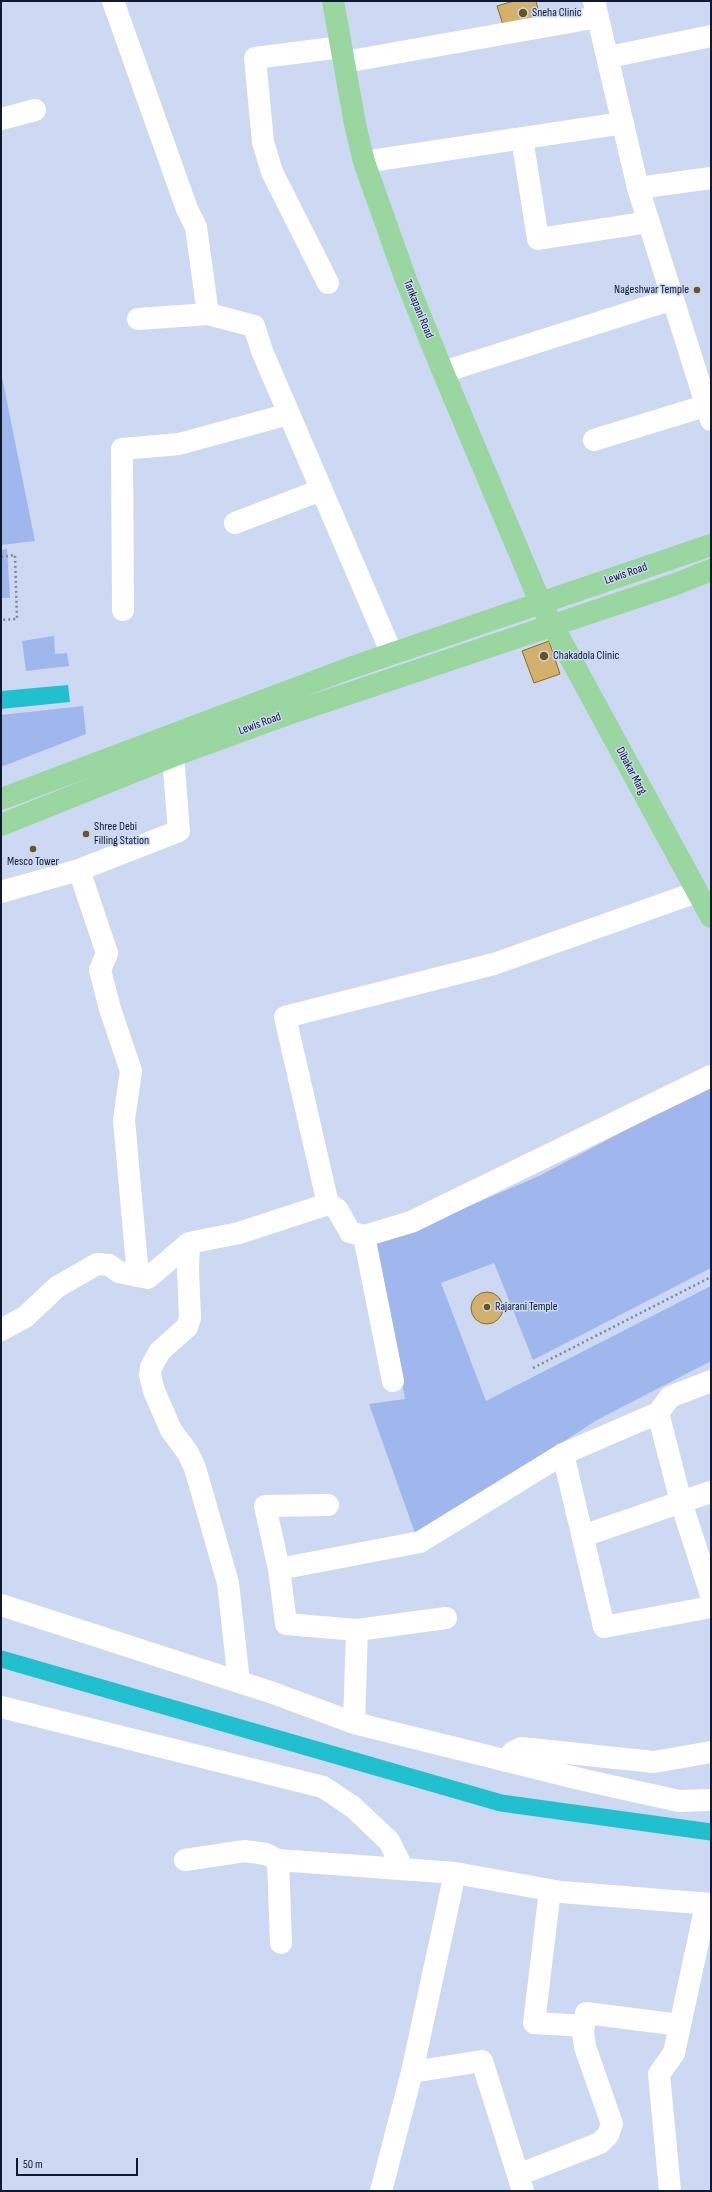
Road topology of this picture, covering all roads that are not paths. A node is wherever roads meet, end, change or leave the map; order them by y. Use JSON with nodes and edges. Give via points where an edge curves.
{"nodes":[{"id":1,"x":113,"y":1,"type":"edge"},
{"id":2,"x":333,"y":1,"type":"edge"},
{"id":3,"x":596,"y":9,"type":"edge"},
{"id":4,"x":711,"y":36,"type":"edge"},
{"id":5,"x":343,"y":54,"type":"junction"},
{"id":6,"x":608,"y":57,"type":"junction"},
{"id":7,"x":35,"y":110,"type":"dead end"},
{"id":8,"x":1,"y":119,"type":"edge"},
{"id":9,"x":623,"y":123,"type":"junction"},
{"id":10,"x":522,"y":138,"type":"junction"},
{"id":11,"x":364,"y":162,"type":"junction"},
{"id":12,"x":711,"y":178,"type":"edge"},
{"id":13,"x":638,"y":188,"type":"junction"},
{"id":14,"x":649,"y":222,"type":"junction"},
{"id":15,"x":328,"y":282,"type":"dead end"},
{"id":16,"x":673,"y":299,"type":"junction"},
{"id":17,"x":208,"y":314,"type":"junction"},
{"id":18,"x":138,"y":319,"type":"dead end"},
{"id":19,"x":443,"y":372,"type":"junction"},
{"id":20,"x":709,"y":410,"type":"edge"},
{"id":21,"x":289,"y":414,"type":"junction"},
{"id":22,"x":594,"y":440,"type":"dead end"},
{"id":23,"x":321,"y":490,"type":"junction"},
{"id":24,"x":235,"y":523,"type":"dead end"},
{"id":25,"x":711,"y":545,"type":"edge"},
{"id":26,"x":711,"y":570,"type":"edge"},
{"id":27,"x":541,"y":604,"type":"junction"},
{"id":28,"x":123,"y":610,"type":"dead end"},
{"id":29,"x":552,"y":624,"type":"junction"},
{"id":30,"x":392,"y":654,"type":"junction"},
{"id":31,"x":173,"y":756,"type":"junction"},
{"id":32,"x":1,"y":799,"type":"edge"},
{"id":33,"x":1,"y":825,"type":"edge"},
{"id":34,"x":79,"y":870,"type":"junction"},
{"id":35,"x":1,"y":892,"type":"edge"},
{"id":36,"x":702,"y":896,"type":"edge"},
{"id":37,"x":711,"y":917,"type":"edge"},
{"id":38,"x":711,"y":1076,"type":"edge"},
{"id":39,"x":328,"y":1204,"type":"junction"},
{"id":40,"x":364,"y":1236,"type":"junction"},
{"id":41,"x":189,"y":1244,"type":"junction"},
{"id":42,"x":138,"y":1276,"type":"junction"},
{"id":43,"x":1,"y":1330,"type":"edge"},
{"id":44,"x":393,"y":1381,"type":"dead end"},
{"id":45,"x":711,"y":1381,"type":"edge"},
{"id":46,"x":658,"y":1412,"type":"junction"},
{"id":47,"x":563,"y":1454,"type":"junction"},
{"id":48,"x":711,"y":1492,"type":"edge"},
{"id":49,"x":681,"y":1502,"type":"junction"},
{"id":50,"x":328,"y":1505,"type":"dead end"},
{"id":51,"x":583,"y":1536,"type":"junction"},
{"id":52,"x":279,"y":1569,"type":"junction"},
{"id":53,"x":711,"y":1595,"type":"edge"},
{"id":54,"x":1,"y":1605,"type":"edge"},
{"id":55,"x":711,"y":1607,"type":"edge"},
{"id":56,"x":446,"y":1618,"type":"dead end"},
{"id":57,"x":357,"y":1630,"type":"junction"},
{"id":58,"x":239,"y":1682,"type":"junction"},
{"id":59,"x":1,"y":1707,"type":"edge"},
{"id":60,"x":354,"y":1722,"type":"junction"},
{"id":61,"x":711,"y":1752,"type":"edge"},
{"id":62,"x":506,"y":1760,"type":"junction"},
{"id":63,"x":711,"y":1800,"type":"edge"},
{"id":64,"x":185,"y":1860,"type":"dead end"},
{"id":65,"x":278,"y":1860,"type":"junction"},
{"id":66,"x":403,"y":1869,"type":"junction"},
{"id":67,"x":455,"y":1873,"type":"junction"},
{"id":68,"x":550,"y":1890,"type":"junction"},
{"id":69,"x":708,"y":1904,"type":"edge"},
{"id":70,"x":281,"y":1943,"type":"dead end"},
{"id":71,"x":680,"y":2025,"type":"junction"},
{"id":72,"x":584,"y":2026,"type":"junction"},
{"id":73,"x":412,"y":2072,"type":"junction"},
{"id":74,"x":521,"y":2183,"type":"edge"},
{"id":75,"x":381,"y":2191,"type":"edge"},
{"id":76,"x":670,"y":2191,"type":"edge"}],
"edges":[{"from":1,"to":17,"type":"street","via":[[196,227]]},
{"from":2,"to":5,"type":"main road","name":"Tankapani Road"},
{"from":3,"to":5,"type":"street"},
{"from":3,"to":6,"type":"street"},
{"from":4,"to":6,"type":"street"},
{"from":5,"to":11,"type":"main road","name":"Tankapani Road"},
{"from":5,"to":15,"type":"street","via":[[255,58],[263,142],[272,172]]},
{"from":6,"to":9,"type":"street"},
{"from":7,"to":8,"type":"street"},
{"from":9,"to":10,"type":"street"},
{"from":9,"to":13,"type":"street"},
{"from":10,"to":11,"type":"street"},
{"from":10,"to":14,"type":"street","via":[[538,238]]},
{"from":11,"to":19,"type":"main road","name":"Tankapani Road","via":[[406,280]]},
{"from":12,"to":13,"type":"street"},
{"from":13,"to":14,"type":"street"},
{"from":14,"to":16,"type":"street"},
{"from":16,"to":19,"type":"street"},
{"from":16,"to":20,"type":"street"},
{"from":17,"to":18,"type":"street"},
{"from":17,"to":21,"type":"street","via":[[254,326]]},
{"from":19,"to":27,"type":"main road","name":"Tankapani Road"},
{"from":20,"to":22,"type":"street"},
{"from":21,"to":23,"type":"street"},
{"from":21,"to":28,"type":"street","via":[[179,444],[122,449]]},
{"from":23,"to":24,"type":"street"},
{"from":23,"to":30,"type":"street"},
{"from":25,"to":27,"type":"main road","name":"Lewis Road"},
{"from":26,"to":29,"type":"main road","name":"Lewis Road","via":[[676,584]]},
{"from":27,"to":29,"type":"main road","name":"Dibakar Marg"},
{"from":27,"to":30,"type":"main road","name":"Lewis Road"},
{"from":29,"to":31,"type":"main road","name":"Lewis Road"},
{"from":29,"to":36,"type":"main road","name":"Dibakar Marg"},
{"from":30,"to":32,"type":"main road","name":"Lewis Road"},
{"from":31,"to":33,"type":"main road","name":"Lewis Road"},
{"from":31,"to":34,"type":"street","via":[[179,831]]},
{"from":34,"to":35,"type":"street"},
{"from":34,"to":42,"type":"street","via":[[107,953],[100,970],[131,1071],[124,1120]]},
{"from":36,"to":37,"type":"main road","name":"Dibakar Marg"},
{"from":36,"to":39,"type":"street","via":[[494,964],[285,1017]]},
{"from":38,"to":40,"type":"street","via":[[411,1222]]},
{"from":39,"to":40,"type":"street","via":[[337,1210],[350,1232]]},
{"from":39,"to":41,"type":"street","via":[[239,1233]]},
{"from":40,"to":44,"type":"street"},
{"from":41,"to":42,"type":"street","via":[[148,1278]]},
{"from":41,"to":58,"type":"street","via":[[190,1318],[187,1327],[160,1351],[151,1367],[150,1375],[171,1430],[188,1453],[195,1468],[228,1583]]},
{"from":42,"to":43,"type":"street","via":[[119,1272],[109,1265],[97,1264],[57,1287],[25,1316]]},
{"from":45,"to":46,"type":"street","via":[[670,1397]]},
{"from":46,"to":47,"type":"street"},
{"from":46,"to":49,"type":"street"},
{"from":47,"to":51,"type":"street"},
{"from":47,"to":52,"type":"street","via":[[420,1542]]},
{"from":48,"to":49,"type":"street"},
{"from":49,"to":51,"type":"street"},
{"from":49,"to":53,"type":"street"},
{"from":50,"to":52,"type":"street","via":[[265,1506]]},
{"from":51,"to":55,"type":"street","via":[[604,1627]]},
{"from":52,"to":57,"type":"street","via":[[286,1624]]},
{"from":54,"to":58,"type":"street"},
{"from":56,"to":57,"type":"street"},
{"from":57,"to":60,"type":"street"},
{"from":58,"to":60,"type":"street"},
{"from":59,"to":66,"type":"street","via":[[323,1787],[353,1807],[389,1841]]},
{"from":60,"to":62,"type":"street"},
{"from":61,"to":62,"type":"street","via":[[654,1762],[521,1748]]},
{"from":62,"to":63,"type":"street","via":[[679,1801]]},
{"from":64,"to":65,"type":"street","via":[[245,1851],[266,1854]]},
{"from":65,"to":66,"type":"street"},
{"from":65,"to":70,"type":"street"},
{"from":66,"to":67,"type":"street"},
{"from":67,"to":68,"type":"street"},
{"from":67,"to":73,"type":"street"},
{"from":68,"to":69,"type":"street"},
{"from":68,"to":72,"type":"street","via":[[534,2023]]},
{"from":69,"to":71,"type":"street"},
{"from":71,"to":72,"type":"street","via":[[586,2013]]},
{"from":71,"to":76,"type":"street","via":[[674,2053],[659,2074]]},
{"from":72,"to":74,"type":"street","via":[[585,2047],[612,2124],[608,2135],[600,2143]]},
{"from":73,"to":74,"type":"street","via":[[482,2061]]},
{"from":73,"to":75,"type":"street"}]}
